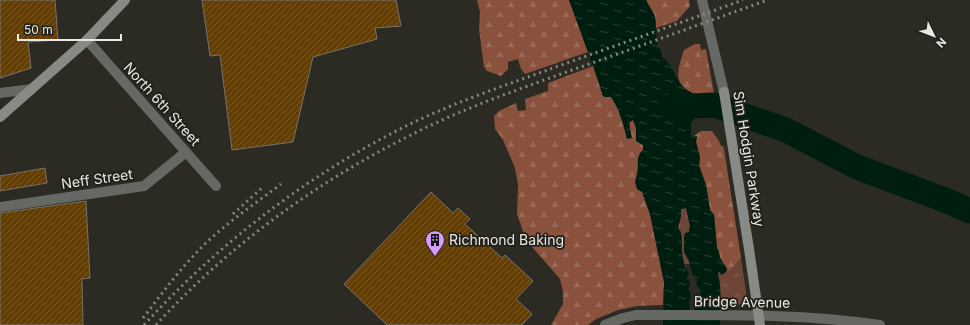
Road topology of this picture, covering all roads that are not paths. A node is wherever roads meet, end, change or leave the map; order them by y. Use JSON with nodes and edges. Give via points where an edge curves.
{"nodes":[{"id":1,"x":125,"y":0,"type":"edge"},
{"id":2,"x":702,"y":0,"type":"edge"},
{"id":3,"x":87,"y":40,"type":"junction"},
{"id":4,"x":32,"y":89,"type":"junction"},
{"id":5,"x":0,"y":93,"type":"edge"},
{"id":6,"x":0,"y":117,"type":"edge"},
{"id":7,"x":186,"y":152,"type":"junction"},
{"id":8,"x":216,"y":186,"type":"dead end"},
{"id":9,"x":0,"y":207,"type":"edge"},
{"id":10,"x":760,"y":320,"type":"edge"},
{"id":11,"x":605,"y":325,"type":"edge"},
{"id":12,"x":880,"y":325,"type":"edge"}],
"edges":[{"from":1,"to":3,"type":"street"},
{"from":2,"to":10,"type":"street","name":"Sim Hodgin Parkway","via":[[724,92]]},
{"from":3,"to":4,"type":"street"},
{"from":3,"to":7,"type":"street","name":"North 6th Street"},
{"from":4,"to":5,"type":"street"},
{"from":4,"to":6,"type":"street"},
{"from":7,"to":8,"type":"street","name":"North 6th Street"},
{"from":7,"to":9,"type":"street","name":"Neff Street","via":[[144,186]]},
{"from":10,"to":11,"type":"street","name":"Bridge Avenue","via":[[743,315],[636,315]]},
{"from":10,"to":12,"type":"street","name":"Bridge Avenue","via":[[824,318]]}]}
